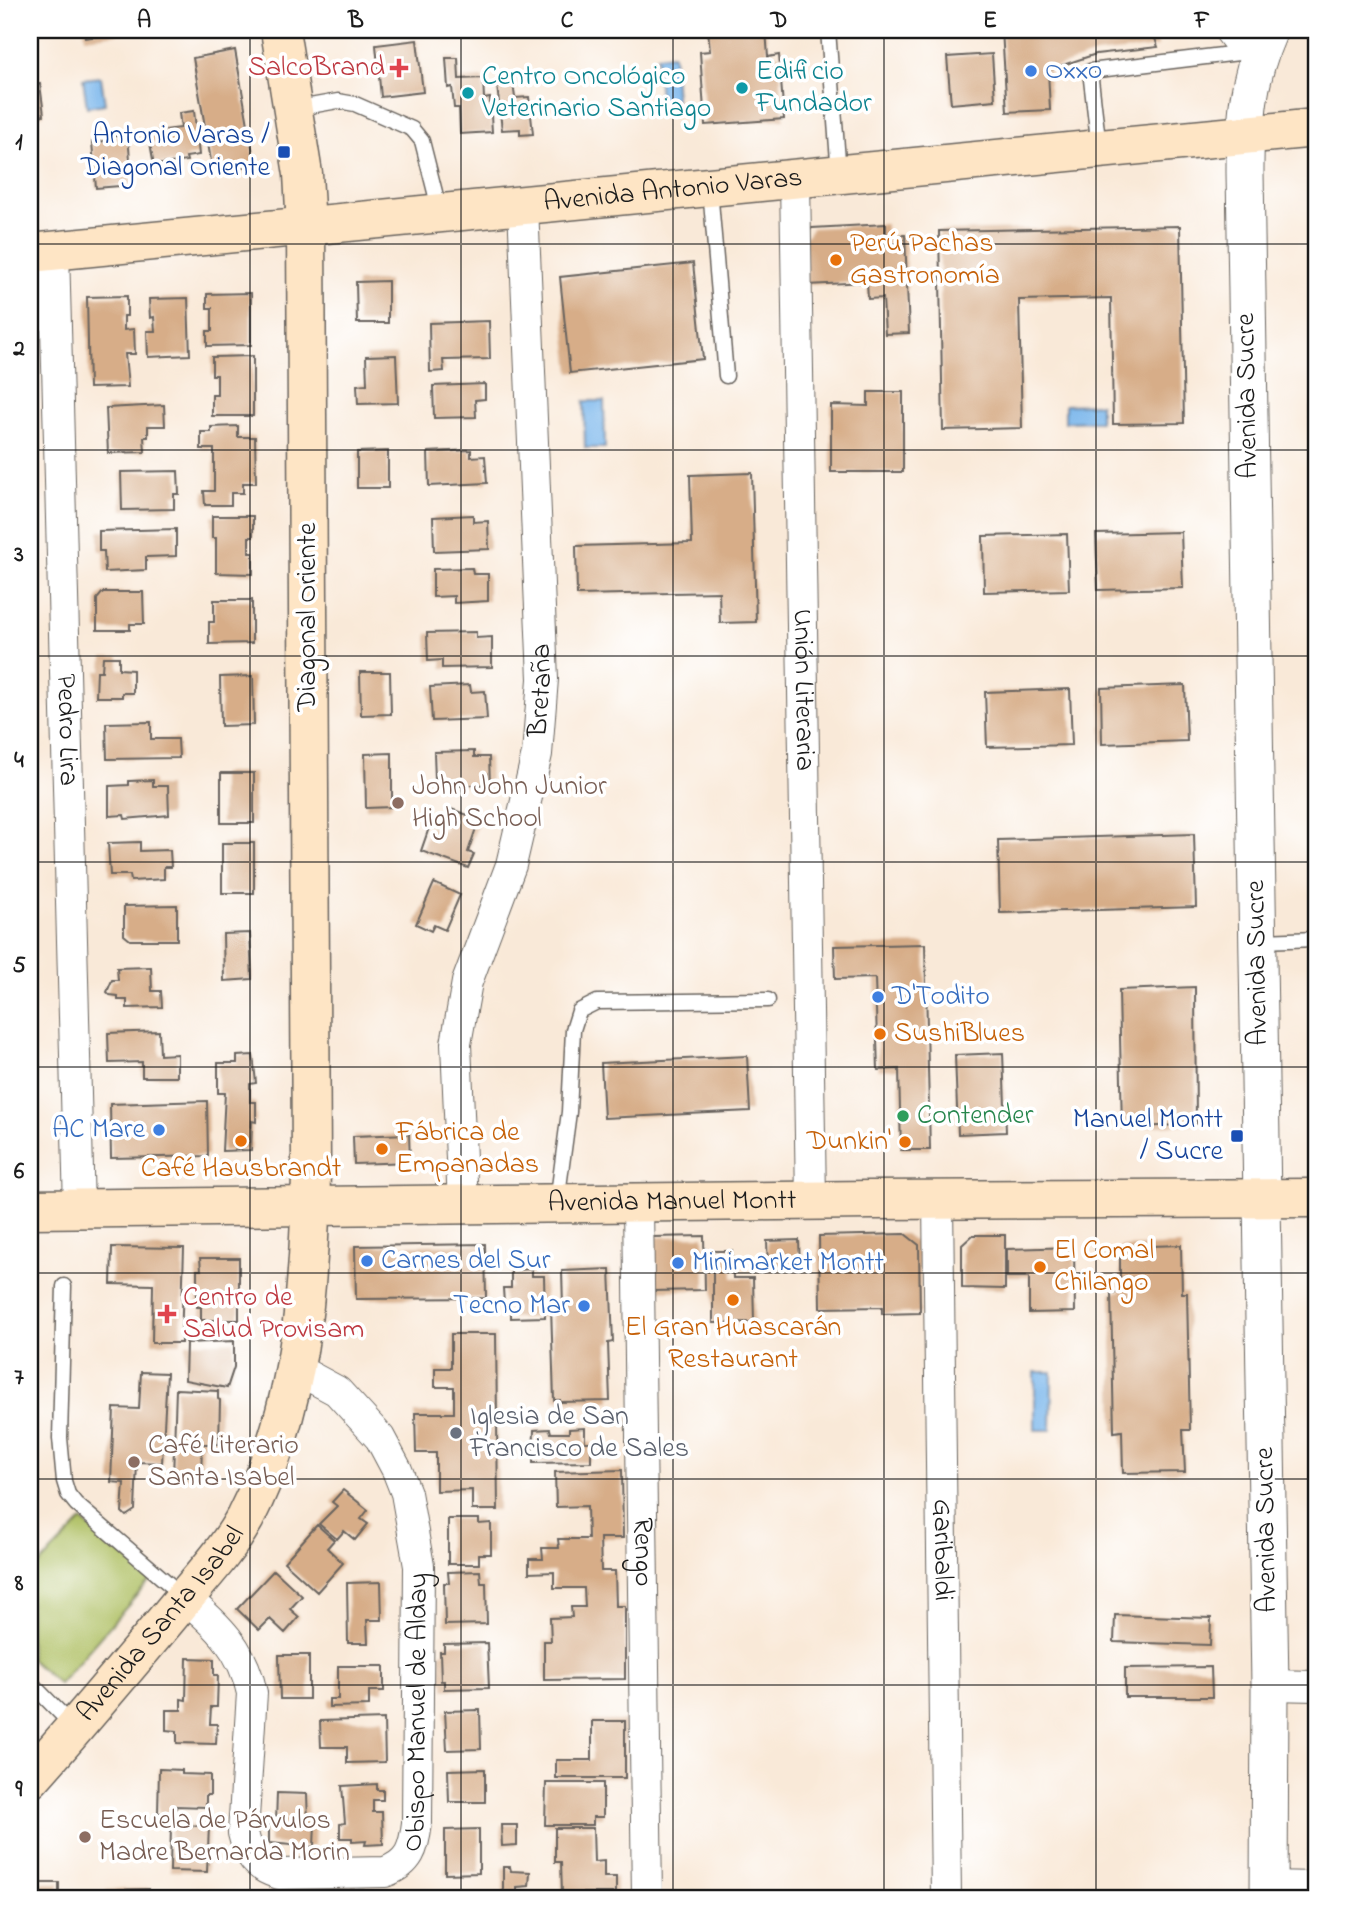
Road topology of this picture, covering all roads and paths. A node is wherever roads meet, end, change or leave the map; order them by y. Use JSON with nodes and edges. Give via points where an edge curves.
{"nodes":[{"id":1,"x":280,"y":30,"type":"edge"},
{"id":2,"x":828,"y":30,"type":"edge"},
{"id":3,"x":1229,"y":30,"type":"edge"},
{"id":4,"x":1259,"y":45,"type":"edge"},
{"id":5,"x":293,"y":109,"type":"junction"},
{"id":6,"x":1316,"y":128,"type":"edge"},
{"id":7,"x":1245,"y":135,"type":"junction"},
{"id":8,"x":1099,"y":150,"type":"junction"},
{"id":9,"x":839,"y":175,"type":"junction"},
{"id":10,"x":795,"y":179,"type":"junction"},
{"id":11,"x":710,"y":188,"type":"junction"},
{"id":12,"x":523,"y":206,"type":"junction"},
{"id":13,"x":441,"y":214,"type":"junction"},
{"id":14,"x":306,"y":227,"type":"junction"},
{"id":15,"x":42,"y":252,"type":"edge"},
{"id":16,"x":726,"y":376,"type":"dead end"},
{"id":17,"x":1316,"y":939,"type":"edge"},
{"id":18,"x":1258,"y":941,"type":"junction"},
{"id":19,"x":768,"y":1000,"type":"dead end"},
{"id":20,"x":1316,"y":1198,"type":"edge"},
{"id":21,"x":938,"y":1199,"type":"junction"},
{"id":22,"x":1262,"y":1199,"type":"junction"},
{"id":23,"x":811,"y":1201,"type":"junction"},
{"id":24,"x":557,"y":1203,"type":"junction"},
{"id":25,"x":638,"y":1204,"type":"junction"},
{"id":26,"x":463,"y":1205,"type":"junction"},
{"id":27,"x":311,"y":1206,"type":"junction"},
{"id":28,"x":30,"y":1209,"type":"edge"},
{"id":29,"x":79,"y":1209,"type":"junction"},
{"id":30,"x":64,"y":1286,"type":"dead end"},
{"id":31,"x":296,"y":1369,"type":"junction"},
{"id":32,"x":184,"y":1598,"type":"junction"},
{"id":33,"x":30,"y":1682,"type":"edge"},
{"id":34,"x":1270,"y":1685,"type":"junction"},
{"id":35,"x":1316,"y":1686,"type":"edge"},
{"id":36,"x":76,"y":1728,"type":"junction"},
{"id":37,"x":30,"y":1779,"type":"edge"},
{"id":38,"x":1316,"y":1887,"type":"edge"},
{"id":39,"x":1269,"y":1892,"type":"edge"},
{"id":40,"x":647,"y":1899,"type":"edge"},
{"id":41,"x":946,"y":1899,"type":"edge"}],
"edges":[{"from":1,"to":5,"type":"main road","name":"Diagonal Oriente"},
{"from":2,"to":9,"type":"lane"},
{"from":3,"to":4,"type":"street","via":[[1239,43]]},
{"from":4,"to":7,"type":"street","name":"Avenida Sucre","via":[[1247,96]]},
{"from":4,"to":8,"type":"lane","via":[[1090,72]]},
{"from":5,"to":13,"type":"lane","via":[[338,101],[412,129],[422,141]]},
{"from":5,"to":14,"type":"main road","name":"Diagonal Oriente"},
{"from":6,"to":7,"type":"main road","name":"Avenida Antonio Varas"},
{"from":7,"to":8,"type":"main road","name":"Avenida Antonio Varas"},
{"from":7,"to":18,"type":"street","name":"Avenida Sucre"},
{"from":8,"to":9,"type":"main road","name":"Avenida Antonio Varas"},
{"from":9,"to":10,"type":"main road","name":"Avenida Antonio Varas"},
{"from":10,"to":11,"type":"main road","name":"Avenida Antonio Varas"},
{"from":10,"to":23,"type":"street","name":"Unión Literaria"},
{"from":11,"to":12,"type":"main road","name":"Avenida Antonio Varas"},
{"from":11,"to":16,"type":"lane"},
{"from":12,"to":13,"type":"main road","name":"Avenida Antonio Varas"},
{"from":12,"to":26,"type":"street","name":"Bretaña","via":[[543,679],[537,754],[511,864],[467,982],[456,1044]]},
{"from":13,"to":14,"type":"main road","name":"Avenida Antonio Varas"},
{"from":14,"to":15,"type":"main road","name":"Avenida Antonio Varas"},
{"from":14,"to":27,"type":"main road","name":"Diagonal Oriente"},
{"from":15,"to":29,"type":"street","name":"Pedro Lira"},
{"from":17,"to":18,"type":"lane"},
{"from":18,"to":22,"type":"street","name":"Avenida Sucre"},
{"from":19,"to":24,"type":"lane","via":[[597,1002],[579,1011],[573,1030],[569,1112]]},
{"from":20,"to":22,"type":"main road","name":"Avenida Manuel Montt"},
{"from":21,"to":22,"type":"main road","name":"Avenida Manuel Montt"},
{"from":21,"to":23,"type":"main road","name":"Avenida Manuel Montt"},
{"from":21,"to":41,"type":"street","name":"Garibaldi"},
{"from":22,"to":34,"type":"street","name":"Avenida Sucre"},
{"from":23,"to":25,"type":"main road","name":"Avenida Manuel Montt"},
{"from":24,"to":25,"type":"main road","name":"Avenida Manuel Montt"},
{"from":24,"to":26,"type":"main road","name":"Avenida Manuel Montt"},
{"from":25,"to":40,"type":"street","name":"Rengo"},
{"from":26,"to":27,"type":"main road","name":"Avenida Manuel Montt"},
{"from":27,"to":29,"type":"main road","name":"Avenida Manuel Montt"},
{"from":27,"to":31,"type":"main road","name":"Avenida Santa Isabel"},
{"from":28,"to":29,"type":"main road","name":"Avenida Manuel Montt"},
{"from":30,"to":32,"type":"lane","via":[[60,1438],[68,1494]]},
{"from":31,"to":32,"type":"main road","name":"Avenida Santa Isabel","via":[[275,1448],[244,1519]]},
{"from":31,"to":32,"type":"street","name":"Obispo Manuel de Alday","via":[[337,1391],[380,1438],[405,1493],[419,1566],[417,1823],[415,1842],[399,1867],[385,1872],[279,1874],[255,1863],[243,1833],[252,1693],[249,1676],[240,1654],[208,1617]]},
{"from":32,"to":36,"type":"main road","name":"Avenida Santa Isabel"},
{"from":33,"to":36,"type":"lane"},
{"from":34,"to":35,"type":"street"},
{"from":34,"to":39,"type":"street","name":"Avenida Sucre"},
{"from":36,"to":37,"type":"main road","name":"Avenida Santa Isabel"},
{"from":38,"to":39,"type":"street"}]}
